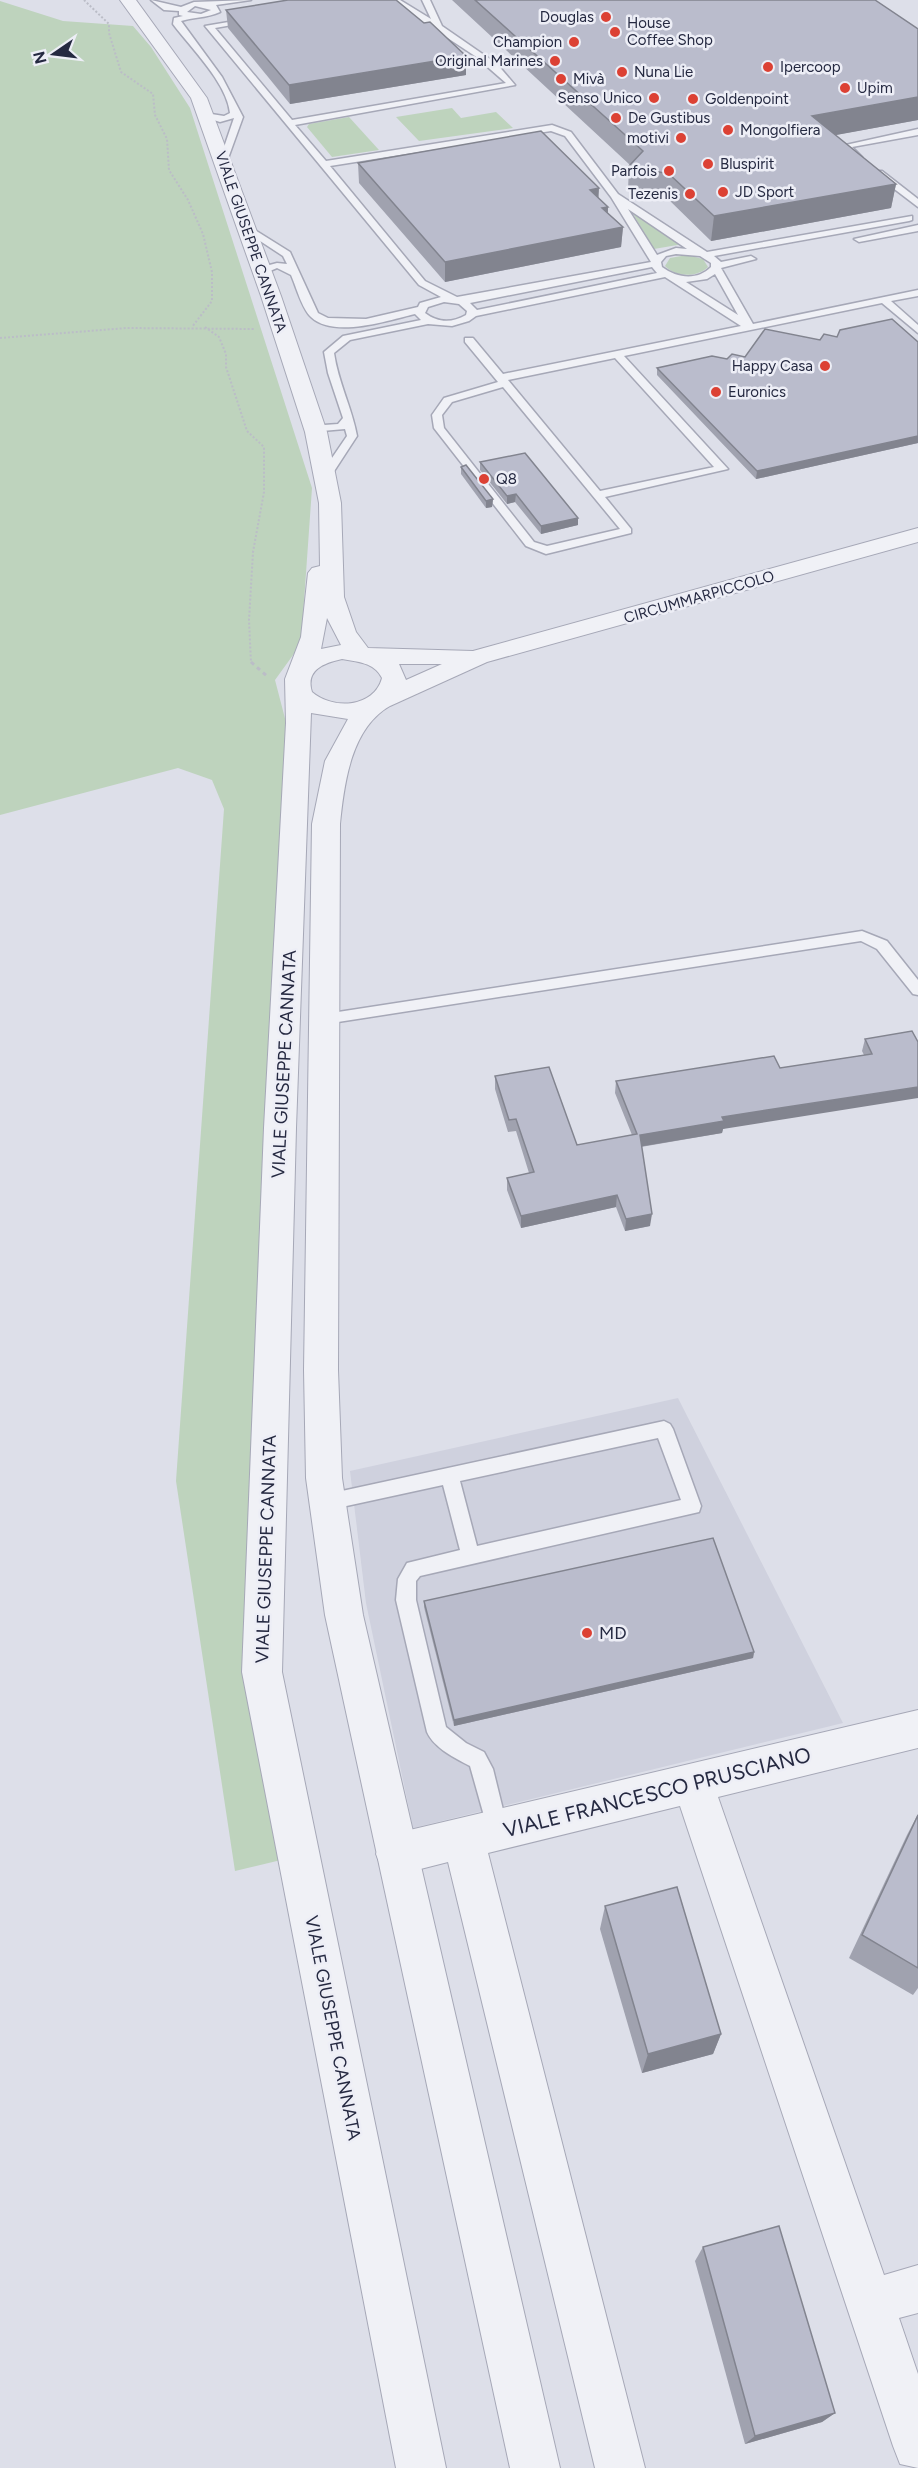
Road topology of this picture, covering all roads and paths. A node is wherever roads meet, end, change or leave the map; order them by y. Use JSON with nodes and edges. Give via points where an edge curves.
{"nodes":[{"id":1,"x":84,"y":0,"type":"edge"},
{"id":2,"x":128,"y":0,"type":"edge"},
{"id":3,"x":155,"y":0,"type":"edge"},
{"id":4,"x":191,"y":0,"type":"edge"},
{"id":5,"x":394,"y":0,"type":"edge"},
{"id":6,"x":426,"y":0,"type":"edge"},
{"id":7,"x":251,"y":3,"type":"edge"},
{"id":8,"x":203,"y":4,"type":"junction"},
{"id":9,"x":184,"y":5,"type":"edge"},
{"id":10,"x":213,"y":14,"type":"junction"},
{"id":11,"x":191,"y":17,"type":"junction"},
{"id":12,"x":255,"y":19,"type":"edge"},
{"id":13,"x":209,"y":26,"type":"junction"},
{"id":14,"x":438,"y":26,"type":"junction"},
{"id":15,"x":233,"y":104,"type":"junction"},
{"id":16,"x":206,"y":116,"type":"junction"},
{"id":17,"x":290,"y":123,"type":"junction"},
{"id":18,"x":918,"y":132,"type":"edge"},
{"id":19,"x":223,"y":162,"type":"junction"},
{"id":20,"x":324,"y":164,"type":"junction"},
{"id":21,"x":615,"y":196,"type":"junction"},
{"id":22,"x":918,"y":204,"type":"edge"},
{"id":23,"x":918,"y":209,"type":"edge"},
{"id":24,"x":909,"y":218,"type":"junction"},
{"id":25,"x":918,"y":226,"type":"edge"},
{"id":26,"x":247,"y":229,"type":"junction"},
{"id":27,"x":850,"y":240,"type":"dead end"},
{"id":28,"x":703,"y":254,"type":"junction"},
{"id":29,"x":759,"y":258,"type":"dead end"},
{"id":30,"x":656,"y":262,"type":"junction"},
{"id":31,"x":716,"y":267,"type":"junction"},
{"id":32,"x":295,"y":273,"type":"junction"},
{"id":33,"x":264,"y":275,"type":"junction"},
{"id":34,"x":668,"y":275,"type":"junction"},
{"id":35,"x":422,"y":283,"type":"junction"},
{"id":36,"x":918,"y":293,"type":"edge"},
{"id":37,"x":457,"y":300,"type":"junction"},
{"id":38,"x":884,"y":300,"type":"junction"},
{"id":39,"x":422,"y":308,"type":"junction"},
{"id":40,"x":470,"y":316,"type":"junction"},
{"id":41,"x":433,"y":322,"type":"junction"},
{"id":42,"x":192,"y":327,"type":"junction"},
{"id":43,"x":206,"y":327,"type":"junction"},
{"id":44,"x":750,"y":327,"type":"junction"},
{"id":45,"x":282,"y":330,"type":"junction"},
{"id":46,"x":918,"y":330,"type":"edge"},
{"id":47,"x":0,"y":338,"type":"edge"},
{"id":48,"x":469,"y":340,"type":"junction"},
{"id":49,"x":617,"y":354,"type":"junction"},
{"id":50,"x":503,"y":381,"type":"junction"},
{"id":51,"x":349,"y":417,"type":"junction"},
{"id":52,"x":313,"y":424,"type":"junction"},
{"id":53,"x":325,"y":477,"type":"junction"},
{"id":54,"x":598,"y":495,"type":"junction"},
{"id":55,"x":330,"y":503,"type":"junction"},
{"id":56,"x":918,"y":534,"type":"edge"},
{"id":57,"x":366,"y":654,"type":"junction"},
{"id":58,"x":478,"y":657,"type":"junction"},
{"id":59,"x":299,"y":689,"type":"junction"},
{"id":60,"x":378,"y":704,"type":"junction"},
{"id":61,"x":918,"y":990,"type":"edge"},
{"id":62,"x":325,"y":1019,"type":"junction"},
{"id":63,"x":449,"y":1475,"type":"junction"},
{"id":64,"x":328,"y":1502,"type":"junction"},
{"id":65,"x":471,"y":1557,"type":"junction"},
{"id":66,"x":918,"y":1729,"type":"edge"},
{"id":67,"x":693,"y":1783,"type":"junction"},
{"id":68,"x":481,"y":1834,"type":"junction"},
{"id":69,"x":397,"y":1854,"type":"junction"},
{"id":70,"x":918,"y":2289,"type":"edge"},
{"id":71,"x":869,"y":2303,"type":"junction"},
{"id":72,"x":918,"y":2446,"type":"edge"},
{"id":73,"x":421,"y":2468,"type":"edge"},
{"id":74,"x":535,"y":2468,"type":"edge"},
{"id":75,"x":620,"y":2468,"type":"edge"}],
"edges":[{"from":1,"to":42,"type":"path","via":[[109,24],[122,72],[153,94],[155,115],[167,139],[169,170],[203,234],[212,272],[212,301]]},
{"from":2,"to":16,"type":"street","name":"VIALE GIUSEPPE CANNATA","via":[[199,98]]},
{"from":3,"to":9,"type":"lane","via":[[167,8]]},
{"from":4,"to":8,"type":"lane"},
{"from":5,"to":14,"type":"lane"},
{"from":6,"to":14,"type":"lane"},
{"from":7,"to":8,"type":"lane"},
{"from":7,"to":10,"type":"lane"},
{"from":8,"to":9,"type":"lane"},
{"from":8,"to":10,"type":"lane","via":[[216,8]]},
{"from":9,"to":11,"type":"lane","via":[[182,13]]},
{"from":10,"to":11,"type":"lane"},
{"from":10,"to":13,"type":"lane"},
{"from":11,"to":13,"type":"lane"},
{"from":11,"to":15,"type":"lane","via":[[177,20],[177,24],[218,77]]},
{"from":12,"to":13,"type":"lane"},
{"from":13,"to":17,"type":"lane"},
{"from":14,"to":17,"type":"lane","via":[[502,72],[511,85]]},
{"from":15,"to":16,"type":"lane","via":[[231,117],[220,120]]},
{"from":15,"to":19,"type":"lane","via":[[239,122]]},
{"from":16,"to":19,"type":"street","name":"VIALE GIUSEPPE CANNATA"},
{"from":17,"to":20,"type":"lane"},
{"from":18,"to":22,"type":"lane","via":[[845,146]]},
{"from":19,"to":26,"type":"street","name":"VIALE GIUSEPPE CANNATA"},
{"from":20,"to":21,"type":"lane","via":[[542,128],[560,129]]},
{"from":20,"to":35,"type":"lane"},
{"from":21,"to":28,"type":"lane"},
{"from":21,"to":30,"type":"lane"},
{"from":23,"to":24,"type":"lane"},
{"from":24,"to":25,"type":"lane"},
{"from":24,"to":28,"type":"lane"},
{"from":25,"to":27,"type":"lane"},
{"from":26,"to":32,"type":"lane","via":[[287,254]]},
{"from":26,"to":33,"type":"street","name":"VIALE GIUSEPPE CANNATA"},
{"from":28,"to":30,"type":"lane","via":[[673,251]]},
{"from":28,"to":31,"type":"lane"},
{"from":29,"to":31,"type":"lane"},
{"from":30,"to":34,"type":"lane"},
{"from":30,"to":37,"type":"lane"},
{"from":31,"to":34,"type":"lane","via":[[700,278]]},
{"from":31,"to":44,"type":"lane"},
{"from":32,"to":33,"type":"lane","via":[[278,265],[265,269]]},
{"from":32,"to":39,"type":"lane","via":[[314,315],[321,321],[352,323]]},
{"from":33,"to":45,"type":"street","name":"VIALE GIUSEPPE CANNATA"},
{"from":34,"to":40,"type":"lane"},
{"from":34,"to":44,"type":"lane"},
{"from":35,"to":37,"type":"lane"},
{"from":35,"to":39,"type":"lane"},
{"from":36,"to":38,"type":"lane"},
{"from":37,"to":39,"type":"lane","via":[[436,300]]},
{"from":37,"to":40,"type":"lane","via":[[470,307]]},
{"from":38,"to":44,"type":"lane"},
{"from":38,"to":46,"type":"lane"},
{"from":39,"to":41,"type":"lane"},
{"from":40,"to":41,"type":"lane","via":[[456,323]]},
{"from":40,"to":48,"type":"lane"},
{"from":41,"to":48,"type":"lane"},
{"from":41,"to":51,"type":"lane","via":[[347,338],[329,352]]},
{"from":42,"to":43,"type":"path"},
{"from":42,"to":47,"type":"path"},
{"from":43,"to":45,"type":"path"},
{"from":43,"to":59,"type":"path","via":[[219,337],[226,354],[226,368],[248,431],[264,447],[264,492],[253,552],[251,663],[267,674],[271,686],[290,709]]},
{"from":44,"to":49,"type":"lane"},
{"from":45,"to":52,"type":"street","name":"VIALE GIUSEPPE CANNATA"},
{"from":48,"to":50,"type":"lane"},
{"from":49,"to":50,"type":"lane"},
{"from":49,"to":54,"type":"lane","via":[[722,469]]},
{"from":50,"to":54,"type":"lane"},
{"from":50,"to":54,"type":"lane","via":[[448,400],[437,415],[439,428],[530,544],[546,550],[627,531]]},
{"from":51,"to":52,"type":"lane","via":[[341,428]]},
{"from":51,"to":53,"type":"lane","via":[[352,436]]},
{"from":52,"to":53,"type":"street","name":"VIALE GIUSEPPE CANNATA"},
{"from":53,"to":55,"type":"street","name":"VIALE GIUSEPPE CANNATA"},
{"from":55,"to":57,"type":"street","name":"VIALE GIUSEPPE CANNATA","via":[[332,597],[344,632]]},
{"from":55,"to":59,"type":"street","name":"VIALE GIUSEPPE CANNATA","via":[[313,637]]},
{"from":56,"to":58,"type":"street","name":"CIRCUMMARPICCOLO"},
{"from":57,"to":58,"type":"street","name":"CIRCUMMARPICCOLO"},
{"from":57,"to":59,"type":"street","via":[[326,655]]},
{"from":57,"to":60,"type":"street","via":[[386,663],[396,681],[393,691]]},
{"from":58,"to":60,"type":"street","name":"CIRCUMMARPICCOLO"},
{"from":59,"to":60,"type":"street","via":[[311,704],[339,712]]},
{"from":59,"to":73,"type":"street","name":"VIALE GIUSEPPE CANNATA","via":[[262,1671]]},
{"from":60,"to":62,"type":"street","name":"VIALE GIUSEPPE CANNATA","via":[[356,722],[331,783],[326,824]]},
{"from":61,"to":62,"type":"lane","via":[[882,945],[862,936]]},
{"from":62,"to":64,"type":"street","name":"VIALE GIUSEPPE CANNATA","via":[[321,1371]]},
{"from":63,"to":64,"type":"lane"},
{"from":63,"to":65,"type":"lane"},
{"from":63,"to":65,"type":"lane","via":[[664,1429],[692,1506]]},
{"from":64,"to":69,"type":"street","name":"VIALE GIUSEPPE CANNATA","via":[[344,1615]]},
{"from":65,"to":68,"type":"lane","via":[[414,1569],[407,1579],[406,1600],[436,1732],[477,1759],[483,1769]]},
{"from":66,"to":67,"type":"street","name":"VIALE FRANCESCO PRUSCIANO"},
{"from":67,"to":68,"type":"street","name":"VIALE FRANCESCO PRUSCIANO"},
{"from":67,"to":71,"type":"street"},
{"from":68,"to":69,"type":"street","name":"VIALE FRANCESCO PRUSCIANO"},
{"from":68,"to":75,"type":"street"},
{"from":69,"to":74,"type":"street","name":"VIALE GIUSEPPE CANNATA"},
{"from":70,"to":71,"type":"street"},
{"from":71,"to":72,"type":"street"}]}
